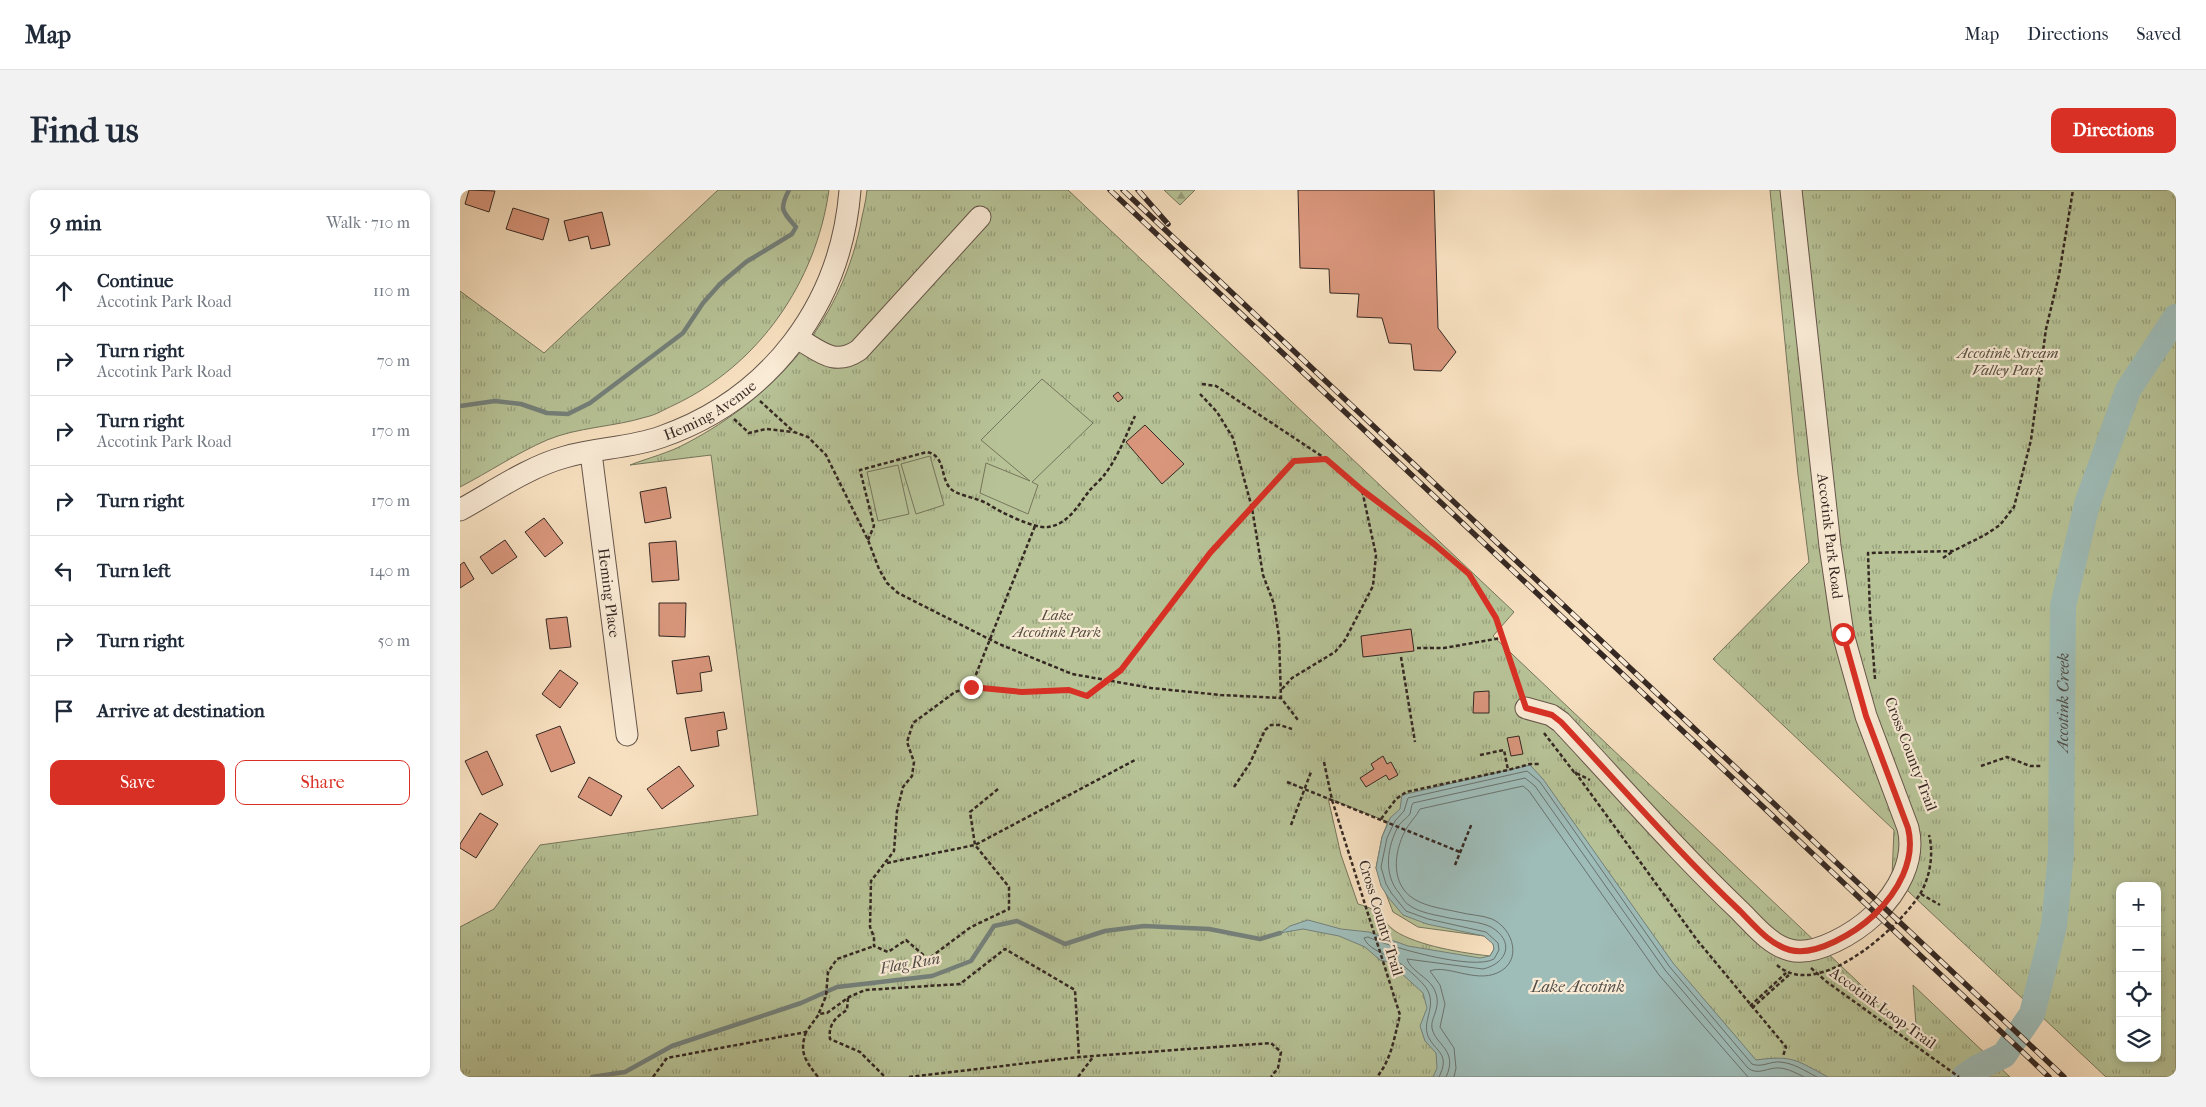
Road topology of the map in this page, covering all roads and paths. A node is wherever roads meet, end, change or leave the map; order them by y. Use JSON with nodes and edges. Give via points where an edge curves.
{"nodes":[{"id":1,"x":850,"y":190,"type":"edge"},
{"id":2,"x":1791,"y":190,"type":"edge"},
{"id":3,"x":2073,"y":190,"type":"edge"},
{"id":4,"x":980,"y":217,"type":"dead end"},
{"id":5,"x":797,"y":338,"type":"junction"},
{"id":6,"x":1202,"y":384,"type":"dead end"},
{"id":7,"x":748,"y":388,"type":"junction"},
{"id":8,"x":1200,"y":394,"type":"dead end"},
{"id":9,"x":721,"y":408,"type":"junction"},
{"id":10,"x":1135,"y":416,"type":"dead end"},
{"id":11,"x":794,"y":432,"type":"junction"},
{"id":12,"x":591,"y":453,"type":"junction"},
{"id":13,"x":1326,"y":459,"type":"junction"},
{"id":14,"x":1362,"y":490,"type":"junction"},
{"id":15,"x":1252,"y":508,"type":"junction"},
{"id":16,"x":460,"y":510,"type":"edge"},
{"id":17,"x":1035,"y":526,"type":"junction"},
{"id":18,"x":868,"y":540,"type":"junction"},
{"id":19,"x":1953,"y":551,"type":"junction"},
{"id":20,"x":1943,"y":558,"type":"dead end"},
{"id":21,"x":989,"y":638,"type":"junction"},
{"id":22,"x":1501,"y":638,"type":"junction"},
{"id":23,"x":1417,"y":648,"type":"dead end"},
{"id":24,"x":1401,"y":657,"type":"dead end"},
{"id":25,"x":1108,"y":681,"type":"junction"},
{"id":26,"x":1876,"y":682,"type":"dead end"},
{"id":27,"x":971,"y":687,"type":"junction"},
{"id":28,"x":1281,"y":690,"type":"junction"},
{"id":29,"x":1281,"y":698,"type":"junction"},
{"id":30,"x":1526,"y":708,"type":"joint"},
{"id":31,"x":1298,"y":720,"type":"dead end"},
{"id":32,"x":1540,"y":728,"type":"dead end"},
{"id":33,"x":1292,"y":729,"type":"dead end"},
{"id":34,"x":627,"y":734,"type":"dead end"},
{"id":35,"x":1415,"y":742,"type":"dead end"},
{"id":36,"x":1480,"y":754,"type":"dead end"},
{"id":37,"x":1135,"y":760,"type":"dead end"},
{"id":38,"x":1324,"y":762,"type":"dead end"},
{"id":39,"x":1539,"y":764,"type":"dead end"},
{"id":40,"x":1981,"y":766,"type":"dead end"},
{"id":41,"x":2041,"y":766,"type":"dead end"},
{"id":42,"x":1508,"y":770,"type":"junction"},
{"id":43,"x":1311,"y":772,"type":"dead end"},
{"id":44,"x":1574,"y":772,"type":"junction"},
{"id":45,"x":1590,"y":780,"type":"dead end"},
{"id":46,"x":1287,"y":782,"type":"dead end"},
{"id":47,"x":1234,"y":787,"type":"dead end"},
{"id":48,"x":998,"y":789,"type":"dead end"},
{"id":49,"x":1305,"y":790,"type":"junction"},
{"id":50,"x":1332,"y":800,"type":"junction"},
{"id":51,"x":1381,"y":819,"type":"junction"},
{"id":52,"x":1472,"y":823,"type":"dead end"},
{"id":53,"x":1291,"y":826,"type":"dead end"},
{"id":54,"x":1926,"y":828,"type":"dead end"},
{"id":55,"x":975,"y":845,"type":"junction"},
{"id":56,"x":1460,"y":852,"type":"junction"},
{"id":57,"x":887,"y":863,"type":"junction"},
{"id":58,"x":1455,"y":865,"type":"dead end"},
{"id":59,"x":1920,"y":894,"type":"junction"},
{"id":60,"x":1940,"y":905,"type":"dead end"},
{"id":61,"x":874,"y":946,"type":"junction"},
{"id":62,"x":1803,"y":951,"type":"junction"},
{"id":63,"x":1775,"y":963,"type":"dead end"},
{"id":64,"x":1788,"y":973,"type":"junction"},
{"id":65,"x":1816,"y":973,"type":"junction"},
{"id":66,"x":848,"y":998,"type":"junction"},
{"id":67,"x":1751,"y":1008,"type":"junction"},
{"id":68,"x":818,"y":1014,"type":"junction"},
{"id":69,"x":806,"y":1032,"type":"junction"},
{"id":70,"x":1093,"y":1056,"type":"junction"},
{"id":71,"x":1783,"y":1056,"type":"dead end"},
{"id":72,"x":1079,"y":1057,"type":"junction"},
{"id":73,"x":652,"y":1077,"type":"edge"},
{"id":74,"x":818,"y":1077,"type":"edge"},
{"id":75,"x":885,"y":1077,"type":"edge"},
{"id":76,"x":909,"y":1077,"type":"edge"},
{"id":77,"x":1078,"y":1077,"type":"edge"},
{"id":78,"x":1271,"y":1077,"type":"edge"},
{"id":79,"x":1377,"y":1077,"type":"edge"},
{"id":80,"x":1959,"y":1077,"type":"edge"}],
"edges":[{"from":1,"to":5,"type":"street","name":"Heming Avenue","via":[[838,254],[821,299]]},
{"from":2,"to":62,"type":"street","name":"Accotink Park Road","via":[[1830,546],[1843,634],[1866,716],[1912,842],[1903,874],[1880,909],[1839,940]]},
{"from":3,"to":19,"type":"path","name":"Cross County Trail","via":[[2046,329],[2031,440],[2014,507],[1986,536]]},
{"from":4,"to":5,"type":"street","via":[[859,350],[848,357],[838,358],[826,355]]},
{"from":5,"to":7,"type":"street","name":"Heming Avenue"},
{"from":6,"to":13,"type":"path","via":[[1216,386]]},
{"from":7,"to":9,"type":"street","name":"Heming Avenue"},
{"from":7,"to":11,"type":"path"},
{"from":8,"to":15,"type":"path","via":[[1217,412],[1233,438]]},
{"from":9,"to":11,"type":"path","via":[[750,433],[766,429]]},
{"from":9,"to":12,"type":"street","name":"Heming Avenue","via":[[660,438]]},
{"from":10,"to":17,"type":"path","via":[[1106,474],[1089,491],[1077,510],[1063,522],[1047,528]]},
{"from":11,"to":18,"type":"path","via":[[808,437],[826,455]]},
{"from":12,"to":16,"type":"street","name":"Heming Avenue","via":[[565,457],[536,468]]},
{"from":12,"to":34,"type":"street","name":"Heming Place"},
{"from":13,"to":14,"type":"path"},
{"from":13,"to":15,"type":"path","via":[[1294,461]]},
{"from":14,"to":22,"type":"path","via":[[1469,574],[1496,618]]},
{"from":14,"to":28,"type":"path","via":[[1376,555],[1373,586],[1345,640],[1335,652],[1292,678]]},
{"from":15,"to":25,"type":"path","via":[[1210,553],[1121,670]]},
{"from":15,"to":28,"type":"path","via":[[1263,575],[1274,604]]},
{"from":17,"to":18,"type":"path","via":[[977,497],[956,494],[948,487],[939,459],[927,452],[860,470],[874,526]]},
{"from":17,"to":21,"type":"path"},
{"from":18,"to":21,"type":"path","via":[[879,569],[898,593]]},
{"from":19,"to":20,"type":"path"},
{"from":19,"to":26,"type":"path","name":"Cross County Trail","via":[[1868,553]]},
{"from":21,"to":25,"type":"path","via":[[1072,674]]},
{"from":21,"to":27,"type":"path"},
{"from":22,"to":23,"type":"path","via":[[1444,648]]},
{"from":22,"to":30,"type":"path"},
{"from":24,"to":35,"type":"path"},
{"from":25,"to":27,"type":"path","via":[[1087,696],[1069,690],[1022,692]]},
{"from":25,"to":29,"type":"path","via":[[1195,693]]},
{"from":27,"to":57,"type":"path","via":[[955,692],[913,723],[907,742],[914,762],[912,776],[903,787],[897,811],[894,851]]},
{"from":28,"to":29,"type":"path"},
{"from":29,"to":31,"type":"path"},
{"from":30,"to":62,"type":"street","name":"Accotink Park Road","via":[[1552,715],[1561,722],[1719,891],[1767,937],[1778,946]]},
{"from":32,"to":44,"type":"path"},
{"from":33,"to":47,"type":"path","via":[[1271,725],[1265,730],[1250,763]]},
{"from":36,"to":42,"type":"path","via":[[1504,750]]},
{"from":37,"to":55,"type":"path"},
{"from":38,"to":50,"type":"path","name":"Cross County Trail"},
{"from":39,"to":42,"type":"path"},
{"from":40,"to":41,"type":"path","via":[[2007,757],[2030,766]]},
{"from":42,"to":51,"type":"path","via":[[1406,792],[1396,799]]},
{"from":43,"to":49,"type":"path"},
{"from":44,"to":45,"type":"path"},
{"from":44,"to":67,"type":"path"},
{"from":46,"to":49,"type":"path"},
{"from":48,"to":55,"type":"path","via":[[970,812]]},
{"from":49,"to":50,"type":"path"},
{"from":49,"to":53,"type":"path"},
{"from":50,"to":51,"type":"path"},
{"from":50,"to":79,"type":"path","name":"Cross County Trail","via":[[1400,1015],[1392,1051]]},
{"from":51,"to":56,"type":"path"},
{"from":52,"to":56,"type":"path"},
{"from":54,"to":59,"type":"path","name":"Cross County Trail","via":[[1930,841],[1930,870]]},
{"from":55,"to":57,"type":"path"},
{"from":55,"to":61,"type":"path","via":[[1009,887],[1009,909],[971,927],[928,959],[906,940],[888,952]]},
{"from":56,"to":58,"type":"path"},
{"from":57,"to":61,"type":"path","via":[[871,881],[870,927]]},
{"from":59,"to":60,"type":"path"},
{"from":59,"to":65,"type":"path","name":"Cross County Trail","via":[[1870,947],[1851,960]]},
{"from":61,"to":68,"type":"path","via":[[837,959],[828,972],[826,996]]},
{"from":62,"to":65,"type":"path","name":"Accotink Loop Trail","via":[[1807,963]]},
{"from":63,"to":64,"type":"path"},
{"from":64,"to":65,"type":"path","name":"Cross County Trail"},
{"from":64,"to":67,"type":"path"},
{"from":65,"to":80,"type":"path","name":"Accotink Loop Trail"},
{"from":66,"to":68,"type":"path","via":[[827,1014]]},
{"from":66,"to":72,"type":"path","via":[[865,990],[960,984],[1005,949],[1076,990]]},
{"from":66,"to":75,"type":"path","via":[[847,1010],[832,1023],[830,1039],[860,1052]]},
{"from":67,"to":71,"type":"path","via":[[1786,1047]]},
{"from":68,"to":69,"type":"path"},
{"from":69,"to":73,"type":"path","via":[[667,1058]]},
{"from":69,"to":74,"type":"path","via":[[801,1046],[806,1062]]},
{"from":70,"to":72,"type":"path"},
{"from":70,"to":77,"type":"path"},
{"from":70,"to":78,"type":"path","via":[[1271,1043],[1281,1052],[1278,1068]]},
{"from":72,"to":76,"type":"path"}]}
